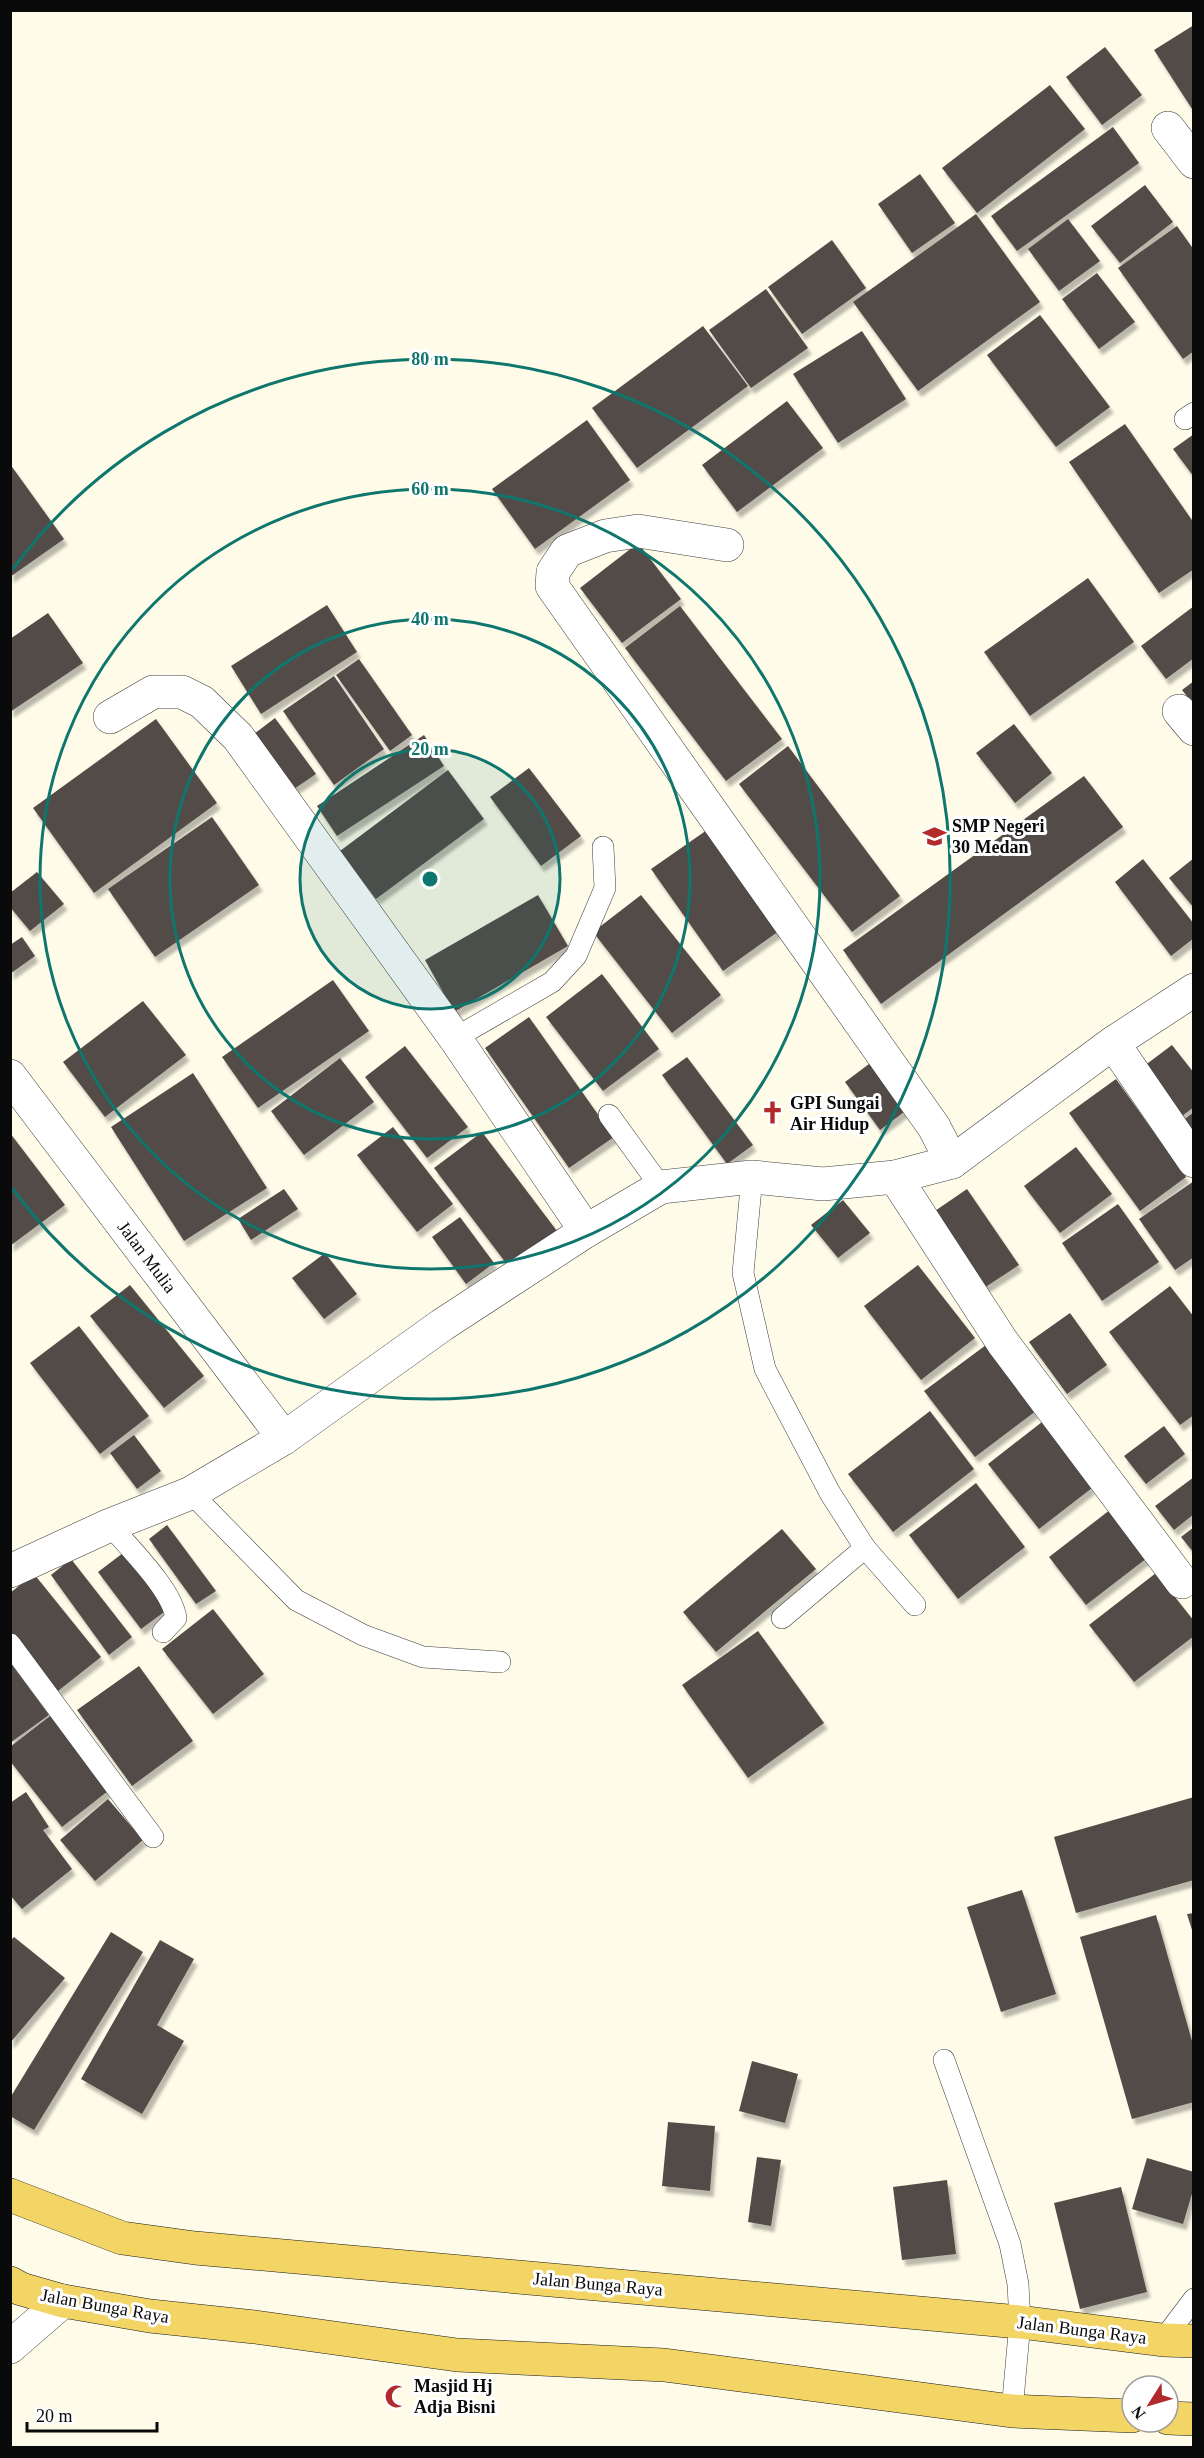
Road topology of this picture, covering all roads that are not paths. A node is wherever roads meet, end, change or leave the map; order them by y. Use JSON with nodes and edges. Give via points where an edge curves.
{"nodes":[{"id":1,"x":1168,"y":128,"type":"dead end"},
{"id":2,"x":1194,"y":162,"type":"edge"},
{"id":3,"x":727,"y":545,"type":"dead end"},
{"id":4,"x":110,"y":717,"type":"dead end"},
{"id":5,"x":603,"y":847,"type":"dead end"},
{"id":6,"x":1194,"y":990,"type":"edge"},
{"id":7,"x":455,"y":1038,"type":"junction"},
{"id":8,"x":1113,"y":1044,"type":"junction"},
{"id":9,"x":10,"y":1076,"type":"edge"},
{"id":10,"x":609,"y":1115,"type":"dead end"},
{"id":11,"x":1194,"y":1161,"type":"edge"},
{"id":12,"x":952,"y":1162,"type":"junction"},
{"id":13,"x":752,"y":1177,"type":"junction"},
{"id":14,"x":895,"y":1177,"type":"junction"},
{"id":15,"x":661,"y":1187,"type":"junction"},
{"id":16,"x":586,"y":1231,"type":"junction"},
{"id":17,"x":284,"y":1438,"type":"junction"},
{"id":18,"x":191,"y":1494,"type":"junction"},
{"id":19,"x":110,"y":1525,"type":"junction"},
{"id":20,"x":865,"y":1548,"type":"junction"},
{"id":21,"x":10,"y":1571,"type":"edge"},
{"id":22,"x":1182,"y":1582,"type":"dead end"},
{"id":23,"x":915,"y":1605,"type":"dead end"},
{"id":24,"x":782,"y":1618,"type":"dead end"},
{"id":25,"x":163,"y":1632,"type":"dead end"},
{"id":26,"x":10,"y":1644,"type":"edge"},
{"id":27,"x":500,"y":1662,"type":"dead end"},
{"id":28,"x":153,"y":1837,"type":"dead end"},
{"id":29,"x":944,"y":2060,"type":"dead end"},
{"id":30,"x":10,"y":2195,"type":"edge"},
{"id":31,"x":10,"y":2283,"type":"edge"},
{"id":32,"x":1194,"y":2299,"type":"edge"},
{"id":33,"x":63,"y":2301,"type":"junction"},
{"id":34,"x":1020,"y":2322,"type":"junction"},
{"id":35,"x":1178,"y":2340,"type":"edge"},
{"id":36,"x":10,"y":2347,"type":"edge"},
{"id":37,"x":1012,"y":2411,"type":"junction"},
{"id":38,"x":1120,"y":2416,"type":"edge"}],
"edges":[{"from":1,"to":2,"type":"street"},
{"from":3,"to":12,"type":"street","via":[[638,531],[604,536],[567,551],[553,572],[552,586],[927,1118]]},
{"from":4,"to":7,"type":"street","via":[[153,692],[182,692],[202,702],[238,737]]},
{"from":5,"to":7,"type":"lane","via":[[605,888],[576,956],[552,982]]},
{"from":6,"to":8,"type":"street"},
{"from":7,"to":16,"type":"street"},
{"from":8,"to":11,"type":"street"},
{"from":8,"to":12,"type":"street"},
{"from":9,"to":17,"type":"street","name":"Jalan Mulia"},
{"from":10,"to":15,"type":"lane"},
{"from":12,"to":14,"type":"street"},
{"from":13,"to":14,"type":"street","via":[[823,1184]]},
{"from":13,"to":15,"type":"street"},
{"from":13,"to":20,"type":"lane","via":[[743,1273],[765,1369],[830,1493]]},
{"from":14,"to":22,"type":"street","via":[[1003,1343]]},
{"from":15,"to":16,"type":"street"},
{"from":16,"to":17,"type":"street","via":[[442,1325]]},
{"from":17,"to":18,"type":"street"},
{"from":18,"to":19,"type":"street"},
{"from":18,"to":27,"type":"lane","via":[[296,1600],[363,1635],[423,1657]]},
{"from":19,"to":21,"type":"street"},
{"from":19,"to":25,"type":"lane","via":[[175,1608],[176,1618]]},
{"from":20,"to":23,"type":"lane"},
{"from":20,"to":24,"type":"lane"},
{"from":26,"to":28,"type":"lane"},
{"from":29,"to":34,"type":"lane","via":[[1010,2244]]},
{"from":30,"to":34,"type":"main road","name":"Jalan Bunga Raya","via":[[122,2238],[195,2248]]},
{"from":31,"to":33,"type":"main road","name":"Jalan Bunga Raya"},
{"from":32,"to":35,"type":"lane"},
{"from":33,"to":36,"type":"street"},
{"from":33,"to":37,"type":"main road","name":"Jalan Bunga Raya","via":[[150,2316],[457,2355],[664,2365]]},
{"from":34,"to":35,"type":"main road","name":"Jalan Bunga Raya"},
{"from":34,"to":37,"type":"lane"},
{"from":37,"to":38,"type":"main road","name":"Jalan Bunga Raya"}]}
